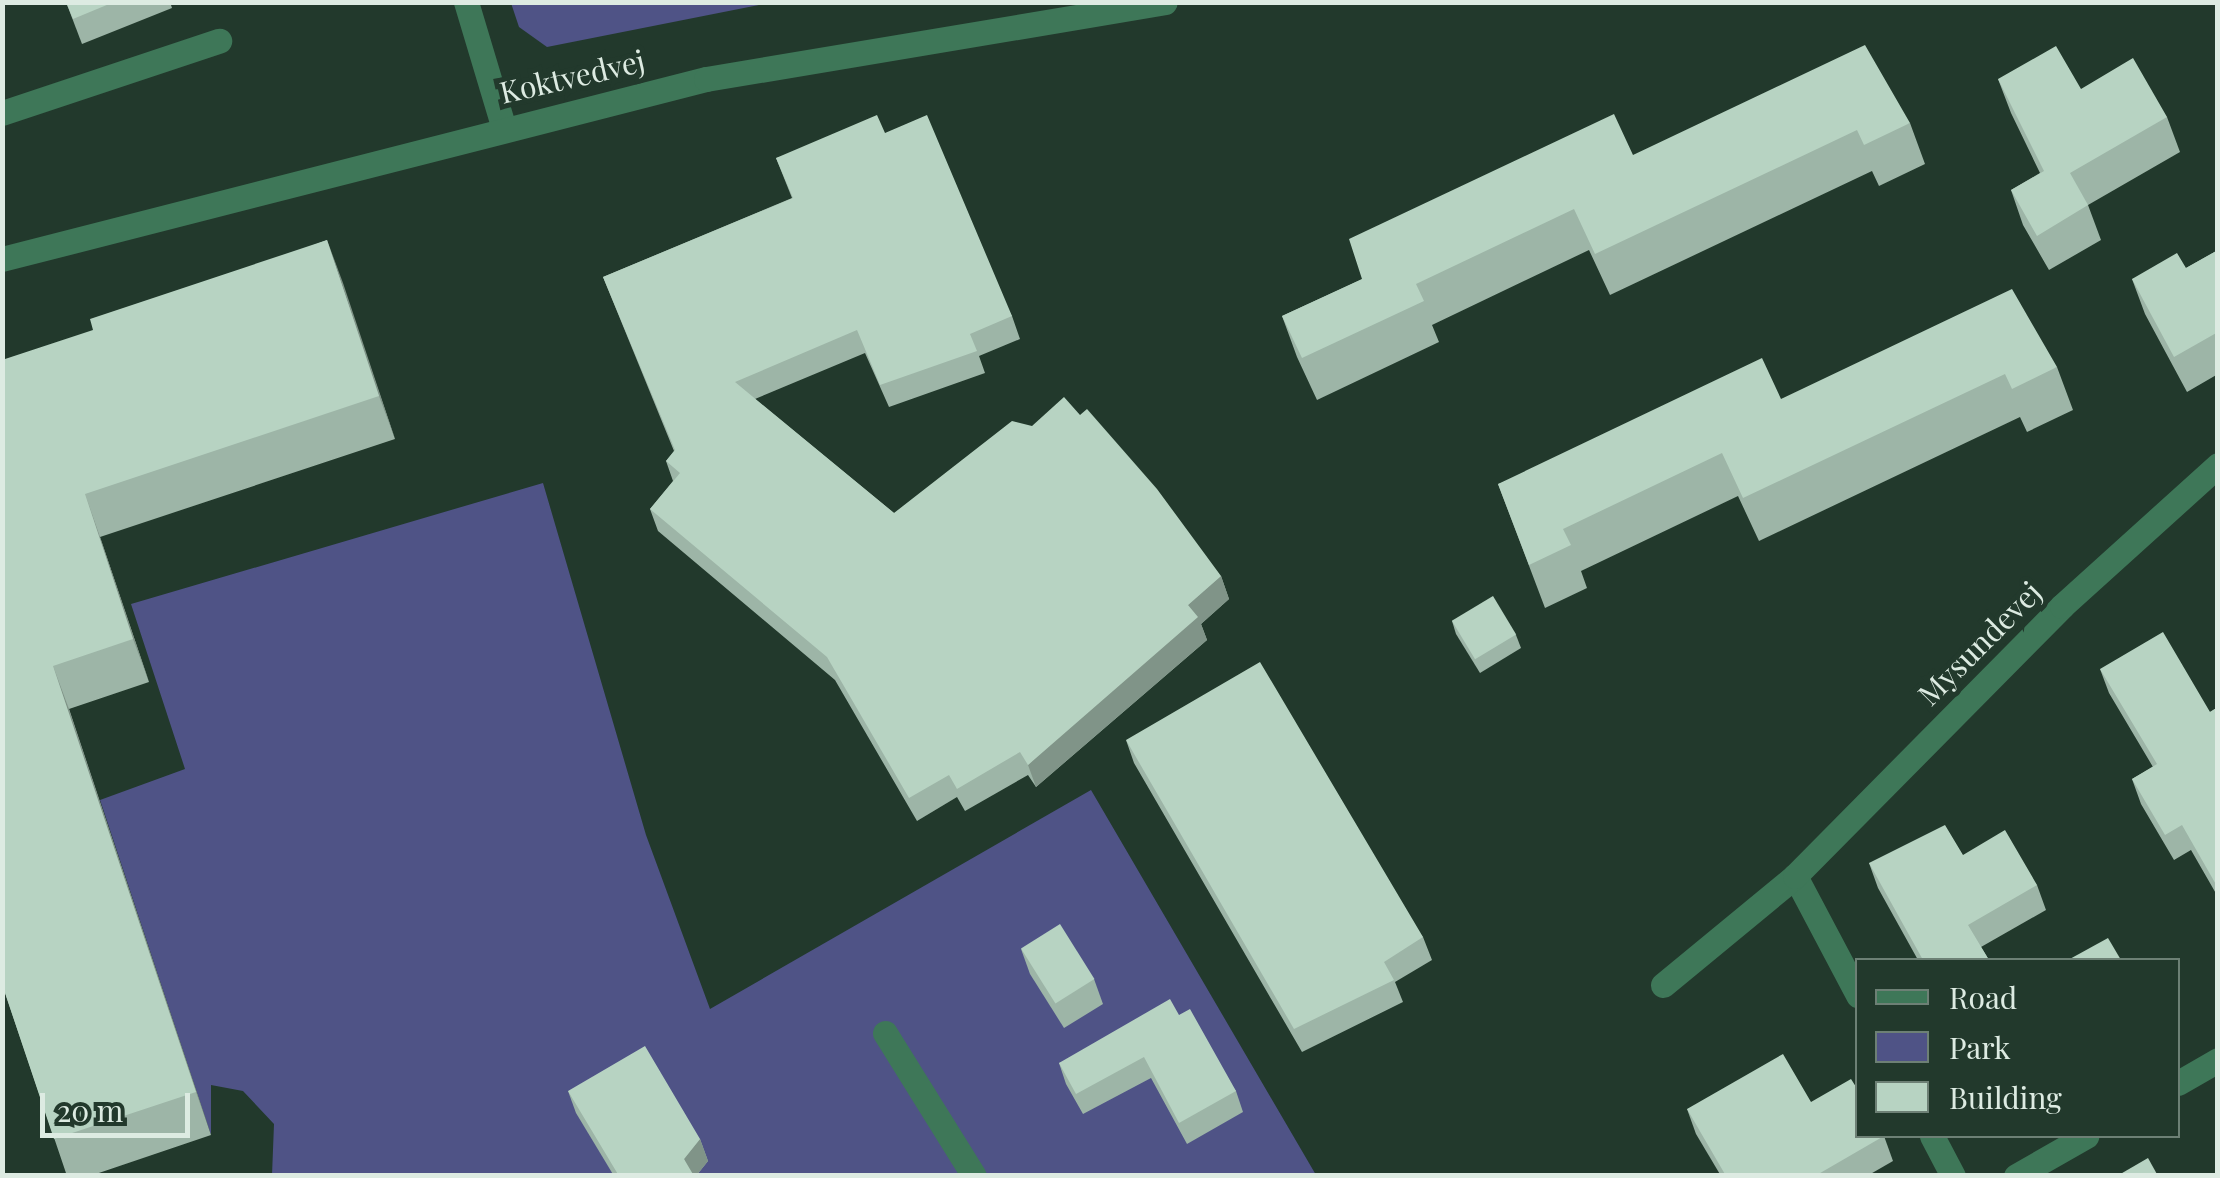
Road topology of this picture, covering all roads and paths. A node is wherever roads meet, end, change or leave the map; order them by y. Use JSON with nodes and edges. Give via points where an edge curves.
{"nodes":[{"id":1,"x":466,"y":2,"type":"edge"},
{"id":2,"x":1165,"y":2,"type":"edge"},
{"id":3,"x":219,"y":40,"type":"dead end"},
{"id":4,"x":2,"y":113,"type":"edge"},
{"id":5,"x":503,"y":125,"type":"junction"},
{"id":6,"x":2,"y":259,"type":"edge"},
{"id":7,"x":2218,"y":465,"type":"edge"},
{"id":8,"x":1795,"y":876,"type":"junction"},
{"id":9,"x":1663,"y":985,"type":"dead end"},
{"id":10,"x":1855,"y":988,"type":"edge"},
{"id":11,"x":885,"y":1033,"type":"dead end"},
{"id":12,"x":2218,"y":1060,"type":"edge"},
{"id":13,"x":2180,"y":1082,"type":"edge"},
{"id":14,"x":1933,"y":1138,"type":"edge"},
{"id":15,"x":2082,"y":1138,"type":"edge"},
{"id":16,"x":974,"y":1176,"type":"edge"},
{"id":17,"x":1953,"y":1176,"type":"edge"},
{"id":18,"x":2016,"y":1176,"type":"edge"}],
"edges":[{"from":1,"to":5,"type":"street"},
{"from":2,"to":5,"type":"street","name":"Koktvedvej","via":[[706,79]]},
{"from":3,"to":4,"type":"street"},
{"from":5,"to":6,"type":"street","name":"Koktvedvej"},
{"from":7,"to":8,"type":"street","name":"Mysundevej","via":[[2062,606]]},
{"from":8,"to":9,"type":"street","name":"Mysundevej"},
{"from":8,"to":10,"type":"street"},
{"from":11,"to":16,"type":"street"},
{"from":12,"to":13,"type":"street"},
{"from":14,"to":17,"type":"street"},
{"from":15,"to":18,"type":"street"}]}
